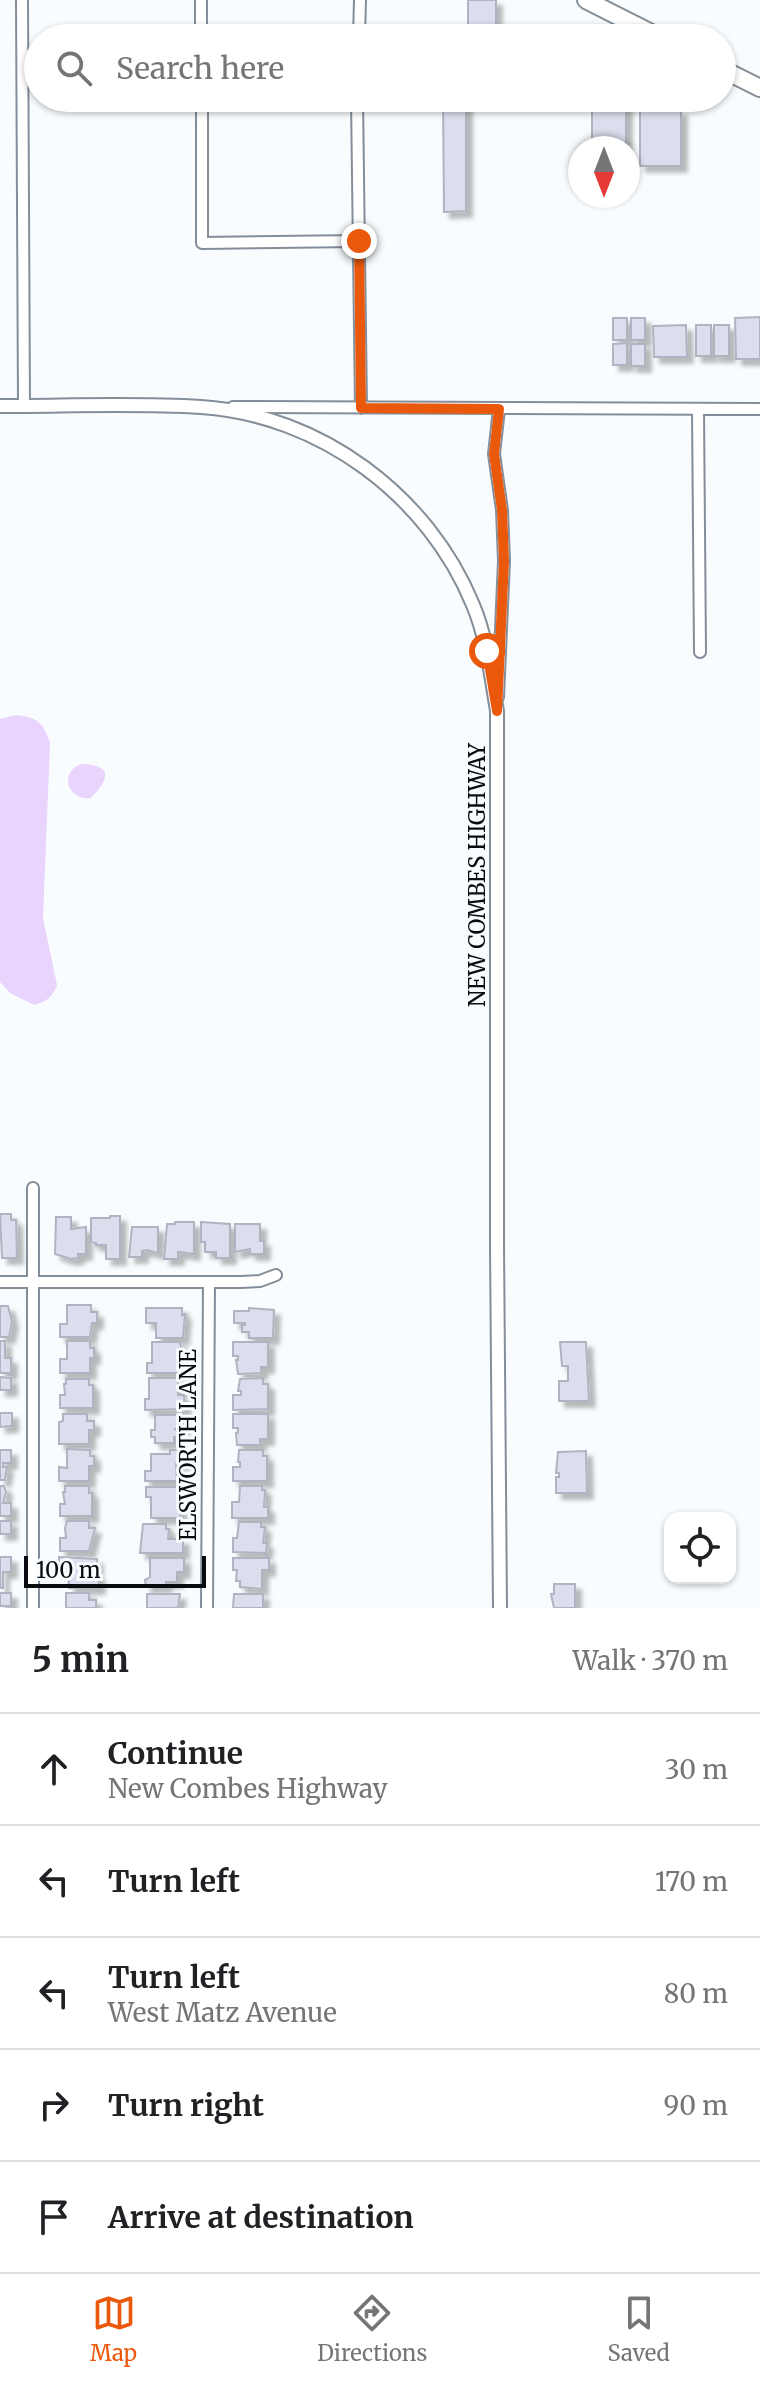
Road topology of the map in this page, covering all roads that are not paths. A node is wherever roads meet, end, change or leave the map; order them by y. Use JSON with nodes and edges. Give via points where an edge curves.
{"nodes":[{"id":1,"x":22,"y":0,"type":"edge"},
{"id":2,"x":201,"y":0,"type":"edge"},
{"id":3,"x":360,"y":0,"type":"edge"},
{"id":4,"x":586,"y":0,"type":"edge"},
{"id":5,"x":201,"y":24,"type":"edge"},
{"id":6,"x":359,"y":24,"type":"edge"},
{"id":7,"x":633,"y":24,"type":"edge"},
{"id":8,"x":736,"y":76,"type":"edge"},
{"id":9,"x":760,"y":88,"type":"edge"},
{"id":10,"x":202,"y":112,"type":"edge"},
{"id":11,"x":357,"y":112,"type":"edge"},
{"id":12,"x":359,"y":241,"type":"junction"},
{"id":13,"x":0,"y":406,"type":"edge"},
{"id":14,"x":24,"y":406,"type":"junction"},
{"id":15,"x":203,"y":407,"type":"junction"},
{"id":16,"x":361,"y":408,"type":"junction"},
{"id":17,"x":499,"y":409,"type":"junction"},
{"id":18,"x":760,"y":409,"type":"edge"},
{"id":19,"x":698,"y":410,"type":"junction"},
{"id":20,"x":700,"y":652,"type":"dead end"},
{"id":21,"x":497,"y":711,"type":"junction"},
{"id":22,"x":33,"y":1188,"type":"dead end"},
{"id":23,"x":276,"y":1275,"type":"dead end"},
{"id":24,"x":0,"y":1282,"type":"edge"},
{"id":25,"x":34,"y":1282,"type":"junction"},
{"id":26,"x":209,"y":1282,"type":"junction"},
{"id":27,"x":33,"y":1608,"type":"edge"},
{"id":28,"x":207,"y":1608,"type":"edge"},
{"id":29,"x":500,"y":1608,"type":"edge"}],
"edges":[{"from":1,"to":14,"type":"street"},
{"from":2,"to":5,"type":"street"},
{"from":3,"to":6,"type":"street"},
{"from":4,"to":7,"type":"main road"},
{"from":8,"to":9,"type":"main road"},
{"from":10,"to":12,"type":"street","via":[[202,243]]},
{"from":11,"to":12,"type":"street"},
{"from":12,"to":16,"type":"street"},
{"from":13,"to":14,"type":"street","name":"NEW COMBES HIGHWAY"},
{"from":14,"to":15,"type":"street","name":"NEW COMBES HIGHWAY"},
{"from":15,"to":16,"type":"street"},
{"from":15,"to":21,"type":"street","name":"NEW COMBES HIGHWAY","via":[[284,424],[351,457],[400,495],[443,546],[473,605]]},
{"from":16,"to":17,"type":"street"},
{"from":17,"to":19,"type":"street"},
{"from":17,"to":21,"type":"street","via":[[494,454],[504,561]]},
{"from":18,"to":19,"type":"street"},
{"from":19,"to":20,"type":"street"},
{"from":21,"to":29,"type":"street","name":"NEW COMBES HIGHWAY"},
{"from":22,"to":25,"type":"street"},
{"from":23,"to":26,"type":"street","via":[[260,1281]]},
{"from":24,"to":25,"type":"street"},
{"from":25,"to":26,"type":"street"},
{"from":25,"to":27,"type":"street"},
{"from":26,"to":28,"type":"street","name":"ELSWORTH LANE"}]}
